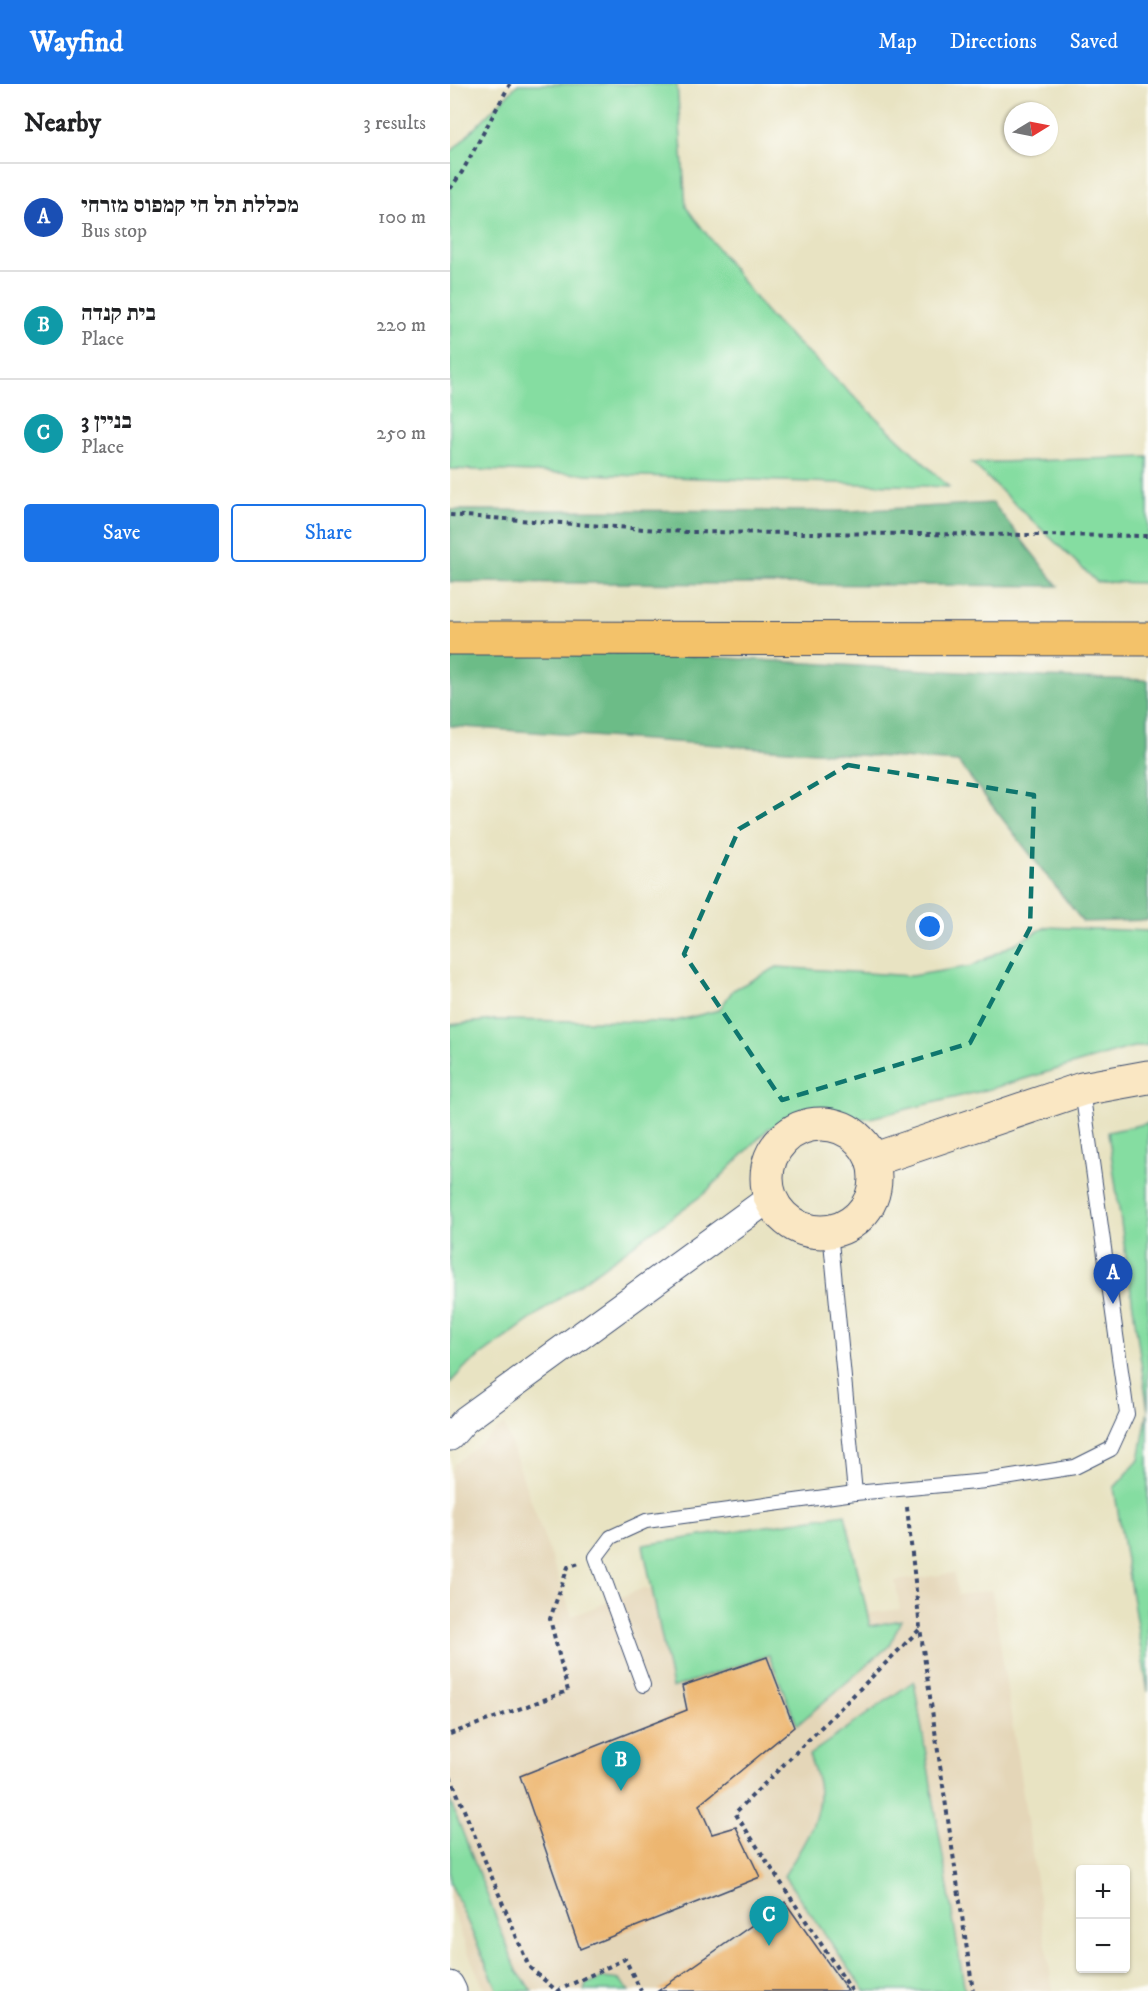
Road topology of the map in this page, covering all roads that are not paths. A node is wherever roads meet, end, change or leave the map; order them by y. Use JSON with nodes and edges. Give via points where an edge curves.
{"nodes":[{"id":1,"x":450,"y":638,"type":"edge"},
{"id":2,"x":1148,"y":639,"type":"edge"},
{"id":3,"x":1148,"y":1077,"type":"edge"},
{"id":4,"x":1082,"y":1089,"type":"junction"},
{"id":5,"x":872,"y":1160,"type":"junction"},
{"id":6,"x":770,"y":1198,"type":"junction"},
{"id":7,"x":830,"y":1231,"type":"junction"},
{"id":8,"x":450,"y":1437,"type":"edge"},
{"id":9,"x":855,"y":1493,"type":"junction"},
{"id":10,"x":643,"y":1685,"type":"dead end"},
{"id":11,"x":450,"y":1985,"type":"edge"},
{"id":12,"x":453,"y":1991,"type":"edge"}],
"edges":[{"from":1,"to":2,"type":"highway"},
{"from":3,"to":4,"type":"street"},
{"from":4,"to":5,"type":"street"},
{"from":4,"to":9,"type":"lane","via":[[1127,1414],[1111,1449],[1075,1467],[986,1481]]},
{"from":5,"to":6,"type":"street","via":[[854,1134],[840,1126],[809,1124],[782,1139],[772,1152],[767,1183]]},
{"from":5,"to":7,"type":"street","via":[[874,1191],[868,1206],[845,1227]]},
{"from":6,"to":7,"type":"street","via":[[780,1214],[794,1225],[812,1232]]},
{"from":6,"to":8,"type":"street","via":[[465,1420]]},
{"from":7,"to":9,"type":"lane"},
{"from":9,"to":10,"type":"lane","via":[[646,1521],[611,1537],[596,1557]]},
{"from":11,"to":12,"type":"street"}]}
